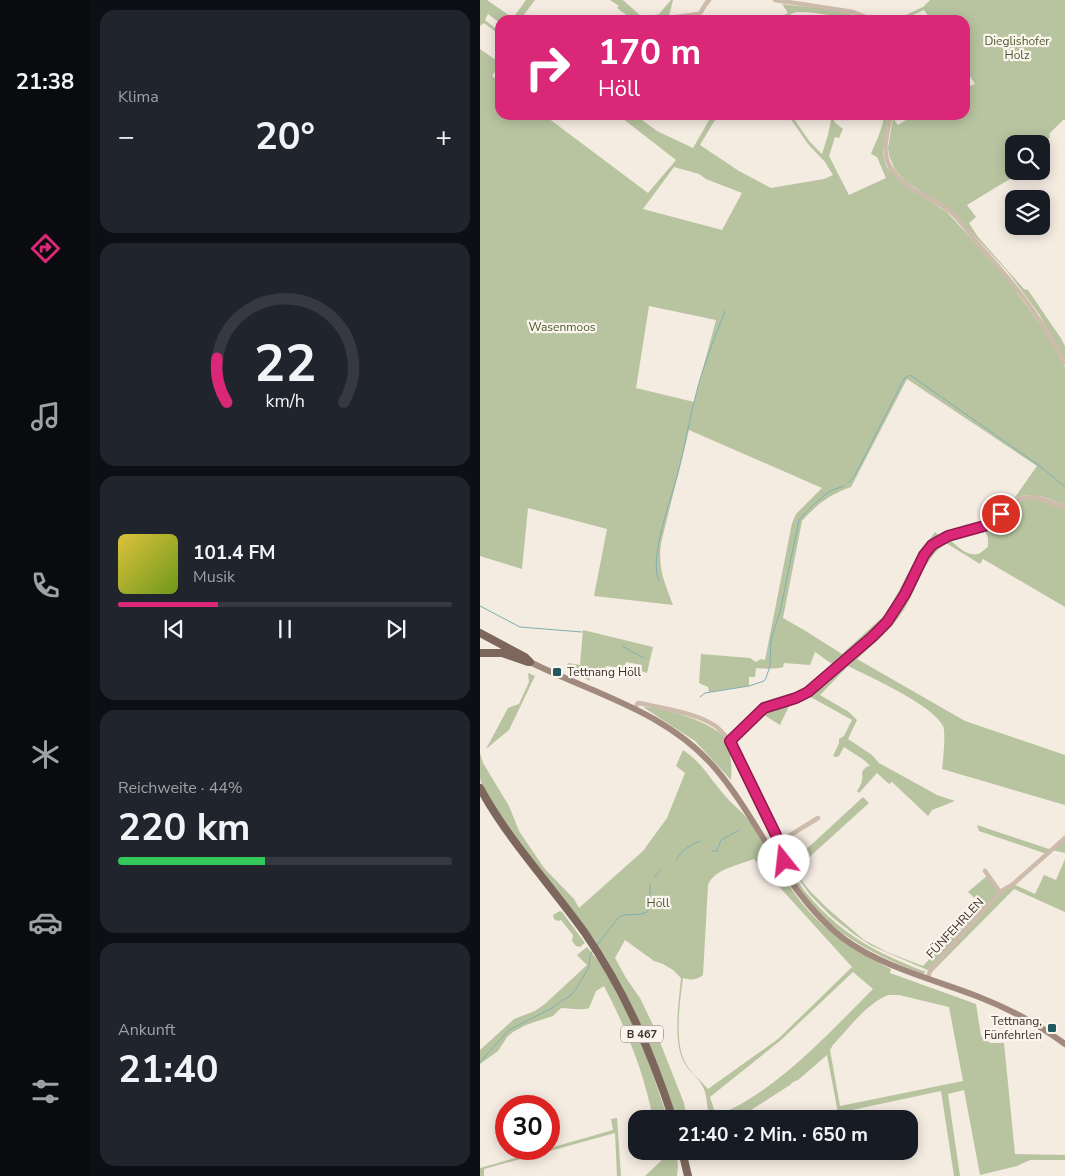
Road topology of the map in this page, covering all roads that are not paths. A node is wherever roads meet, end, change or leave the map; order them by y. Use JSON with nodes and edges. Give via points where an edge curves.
{"nodes":[{"id":1,"x":709,"y":0,"type":"edge"},
{"id":2,"x":775,"y":0,"type":"edge"},
{"id":3,"x":691,"y":15,"type":"edge"},
{"id":4,"x":860,"y":15,"type":"edge"},
{"id":5,"x":890,"y":120,"type":"edge"},
{"id":6,"x":1065,"y":363,"type":"edge"},
{"id":7,"x":1065,"y":508,"type":"edge"},
{"id":8,"x":480,"y":633,"type":"edge"},
{"id":9,"x":480,"y":653,"type":"edge"},
{"id":10,"x":530,"y":662,"type":"junction"},
{"id":11,"x":635,"y":708,"type":"junction"},
{"id":12,"x":730,"y":741,"type":"junction"},
{"id":13,"x":480,"y":788,"type":"edge"},
{"id":14,"x":818,"y":818,"type":"dead end"},
{"id":15,"x":1065,"y":838,"type":"edge"},
{"id":16,"x":779,"y":842,"type":"junction"},
{"id":17,"x":779,"y":865,"type":"junction"},
{"id":18,"x":985,"y":871,"type":"dead end"},
{"id":19,"x":1000,"y":892,"type":"junction"},
{"id":20,"x":927,"y":979,"type":"junction"},
{"id":21,"x":1065,"y":1044,"type":"edge"},
{"id":22,"x":670,"y":1110,"type":"edge"},
{"id":23,"x":684,"y":1160,"type":"edge"},
{"id":24,"x":685,"y":1165,"type":"junction"},
{"id":25,"x":680,"y":1176,"type":"edge"},
{"id":26,"x":688,"y":1176,"type":"edge"}],
"edges":[{"from":1,"to":3,"type":"street","via":[[701,12]]},
{"from":2,"to":4,"type":"street"},
{"from":5,"to":6,"type":"street","via":[[886,146],[890,166],[914,190],[953,214],[1035,312]]},
{"from":7,"to":12,"type":"street","via":[[1035,497],[1021,498],[984,526],[948,536],[932,545],[887,622],[872,637],[802,696],[760,711]]},
{"from":8,"to":10,"type":"main road"},
{"from":9,"to":10,"type":"main road","via":[[502,654]]},
{"from":10,"to":11,"type":"main road"},
{"from":11,"to":12,"type":"street","via":[[639,703],[694,717],[716,727]]},
{"from":11,"to":17,"type":"main road","via":[[670,728],[714,766],[740,800]]},
{"from":12,"to":16,"type":"street"},
{"from":13,"to":22,"type":"main road","number":"B 467","via":[[516,844],[600,955],[636,1020]]},
{"from":14,"to":16,"type":"street"},
{"from":15,"to":19,"type":"street","name":"FÜNFEHRLEN"},
{"from":16,"to":17,"type":"street","via":[[784,861]]},
{"from":17,"to":20,"type":"main road","via":[[810,907],[845,939],[883,962]]},
{"from":18,"to":19,"type":"street"},
{"from":19,"to":20,"type":"street","name":"FÜNFEHRLEN","via":[[931,969]]},
{"from":20,"to":21,"type":"main road","via":[[1009,1010]]},
{"from":23,"to":24,"type":"main road"},
{"from":24,"to":25,"type":"main road"},
{"from":24,"to":26,"type":"main road"}]}
